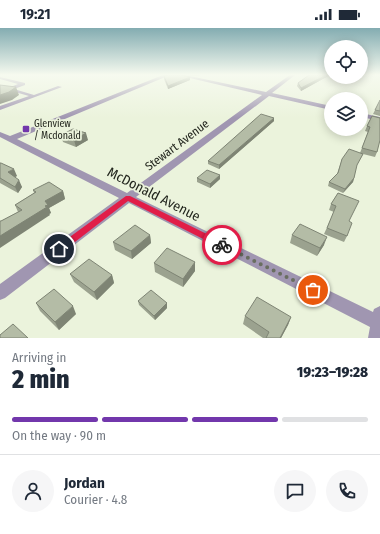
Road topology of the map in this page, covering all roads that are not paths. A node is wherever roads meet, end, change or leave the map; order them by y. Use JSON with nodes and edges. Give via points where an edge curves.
{"nodes":[{"id":1,"x":12,"y":89,"type":"edge"},
{"id":2,"x":53,"y":89,"type":"edge"},
{"id":3,"x":129,"y":89,"type":"edge"},
{"id":4,"x":246,"y":89,"type":"edge"},
{"id":5,"x":273,"y":89,"type":"edge"},
{"id":6,"x":267,"y":94,"type":"junction"},
{"id":7,"x":33,"y":96,"type":"junction"},
{"id":8,"x":324,"y":106,"type":"edge"},
{"id":9,"x":0,"y":108,"type":"edge"},
{"id":10,"x":368,"y":116,"type":"edge"},
{"id":11,"x":380,"y":119,"type":"edge"},
{"id":12,"x":5,"y":136,"type":"edge"},
{"id":13,"x":128,"y":198,"type":"junction"},
{"id":14,"x":0,"y":293,"type":"edge"},
{"id":15,"x":378,"y":325,"type":"edge"}],
"edges":[{"from":1,"to":7,"type":"lane"},
{"from":2,"to":7,"type":"lane"},
{"from":3,"to":12,"type":"street"},
{"from":4,"to":6,"type":"street"},
{"from":5,"to":6,"type":"street","name":"Stewart Avenue"},
{"from":6,"to":8,"type":"street"},
{"from":6,"to":13,"type":"street","name":"Stewart Avenue"},
{"from":7,"to":9,"type":"lane"},
{"from":10,"to":11,"type":"street"},
{"from":12,"to":13,"type":"street","name":"McDonald Avenue"},
{"from":13,"to":14,"type":"street","name":"Stewart Avenue"},
{"from":13,"to":15,"type":"street","name":"McDonald Avenue"}]}
